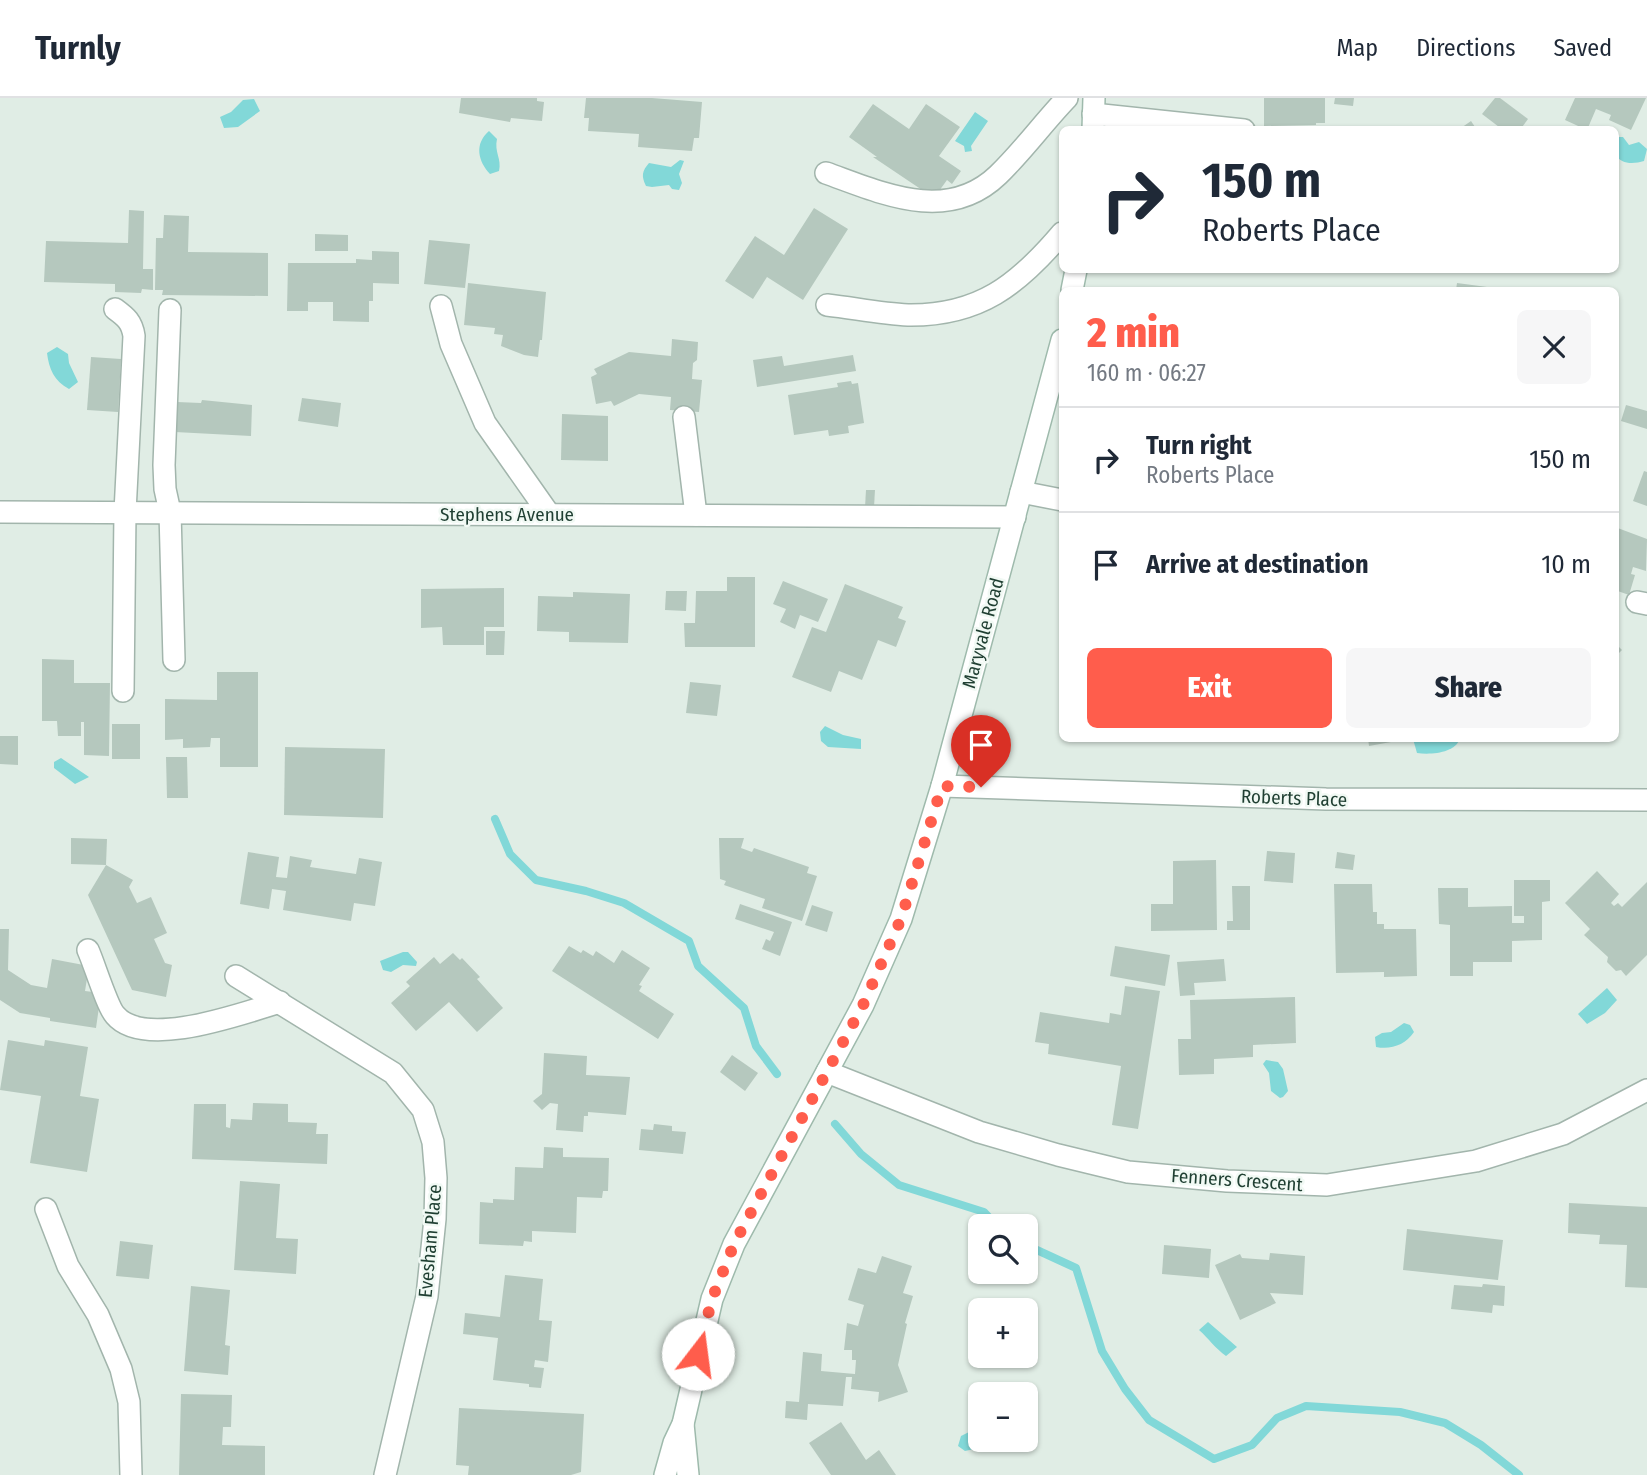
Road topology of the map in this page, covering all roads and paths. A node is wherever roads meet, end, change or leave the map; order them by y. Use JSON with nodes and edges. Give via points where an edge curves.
{"nodes":[{"id":1,"x":1067,"y":98,"type":"edge"},
{"id":2,"x":1093,"y":114,"type":"edge"},
{"id":3,"x":1206,"y":126,"type":"edge"},
{"id":4,"x":826,"y":173,"type":"dead end"},
{"id":5,"x":1059,"y":236,"type":"edge"},
{"id":6,"x":441,"y":306,"type":"dead end"},
{"id":7,"x":827,"y":306,"type":"dead end"},
{"id":8,"x":116,"y":309,"type":"dead end"},
{"id":9,"x":170,"y":310,"type":"dead end"},
{"id":10,"x":1059,"y":351,"type":"edge"},
{"id":11,"x":684,"y":417,"type":"dead end"},
{"id":12,"x":1021,"y":492,"type":"junction"},
{"id":13,"x":1059,"y":499,"type":"edge"},
{"id":14,"x":0,"y":512,"type":"edge"},
{"id":15,"x":125,"y":512,"type":"junction"},
{"id":16,"x":170,"y":512,"type":"junction"},
{"id":17,"x":549,"y":514,"type":"junction"},
{"id":18,"x":696,"y":515,"type":"junction"},
{"id":19,"x":1015,"y":517,"type":"junction"},
{"id":20,"x":174,"y":660,"type":"dead end"},
{"id":21,"x":123,"y":691,"type":"dead end"},
{"id":22,"x":942,"y":786,"type":"junction"},
{"id":23,"x":1647,"y":800,"type":"edge"},
{"id":24,"x":88,"y":950,"type":"dead end"},
{"id":25,"x":236,"y":976,"type":"dead end"},
{"id":26,"x":280,"y":1002,"type":"junction"},
{"id":27,"x":827,"y":1072,"type":"junction"},
{"id":28,"x":1647,"y":1090,"type":"edge"},
{"id":29,"x":46,"y":1209,"type":"dead end"},
{"id":30,"x":683,"y":1424,"type":"junction"},
{"id":31,"x":131,"y":1475,"type":"edge"},
{"id":32,"x":385,"y":1475,"type":"edge"},
{"id":33,"x":665,"y":1475,"type":"edge"},
{"id":34,"x":688,"y":1475,"type":"edge"}],
"edges":[{"from":1,"to":4,"type":"street","via":[[998,176],[958,200],[892,196]]},
{"from":2,"to":3,"type":"street"},
{"from":5,"to":7,"type":"street","via":[[1004,290],[964,307],[905,315]]},
{"from":6,"to":17,"type":"street","via":[[451,344],[485,423]]},
{"from":8,"to":15,"type":"street","via":[[127,317],[134,336]]},
{"from":9,"to":16,"type":"street","via":[[164,453]]},
{"from":10,"to":12,"type":"street","name":"Maryvale Road"},
{"from":11,"to":18,"type":"street"},
{"from":12,"to":13,"type":"street"},
{"from":12,"to":19,"type":"street","name":"Maryvale Road"},
{"from":14,"to":15,"type":"street","name":"Stephens Avenue"},
{"from":15,"to":16,"type":"street","name":"Stephens Avenue"},
{"from":15,"to":21,"type":"street"},
{"from":16,"to":17,"type":"street","name":"Stephens Avenue"},
{"from":16,"to":20,"type":"street"},
{"from":17,"to":18,"type":"street","name":"Stephens Avenue"},
{"from":18,"to":19,"type":"street","name":"Stephens Avenue"},
{"from":19,"to":22,"type":"street","name":"Maryvale Road"},
{"from":22,"to":23,"type":"street","name":"Roberts Place","via":[[1326,799]]},
{"from":22,"to":27,"type":"street","name":"Maryvale Road","via":[[901,919]]},
{"from":24,"to":26,"type":"street","via":[[114,1014],[128,1025],[188,1027]]},
{"from":25,"to":26,"type":"street","name":"Evesham Place"},
{"from":26,"to":32,"type":"street","name":"Evesham Place","via":[[393,1073],[423,1110],[433,1142],[435,1219],[427,1296]]},
{"from":27,"to":28,"type":"street","name":"Fenners Crescent","via":[[979,1132],[1128,1172],[1327,1185],[1476,1161],[1563,1134]]},
{"from":27,"to":30,"type":"street","name":"Maryvale Road","via":[[734,1244],[712,1299]]},
{"from":29,"to":31,"type":"street","via":[[68,1265],[98,1315],[121,1369],[129,1402]]},
{"from":30,"to":33,"type":"street","name":"Maryvale Road"},
{"from":30,"to":34,"type":"street","name":"Maryvale Road"}]}
